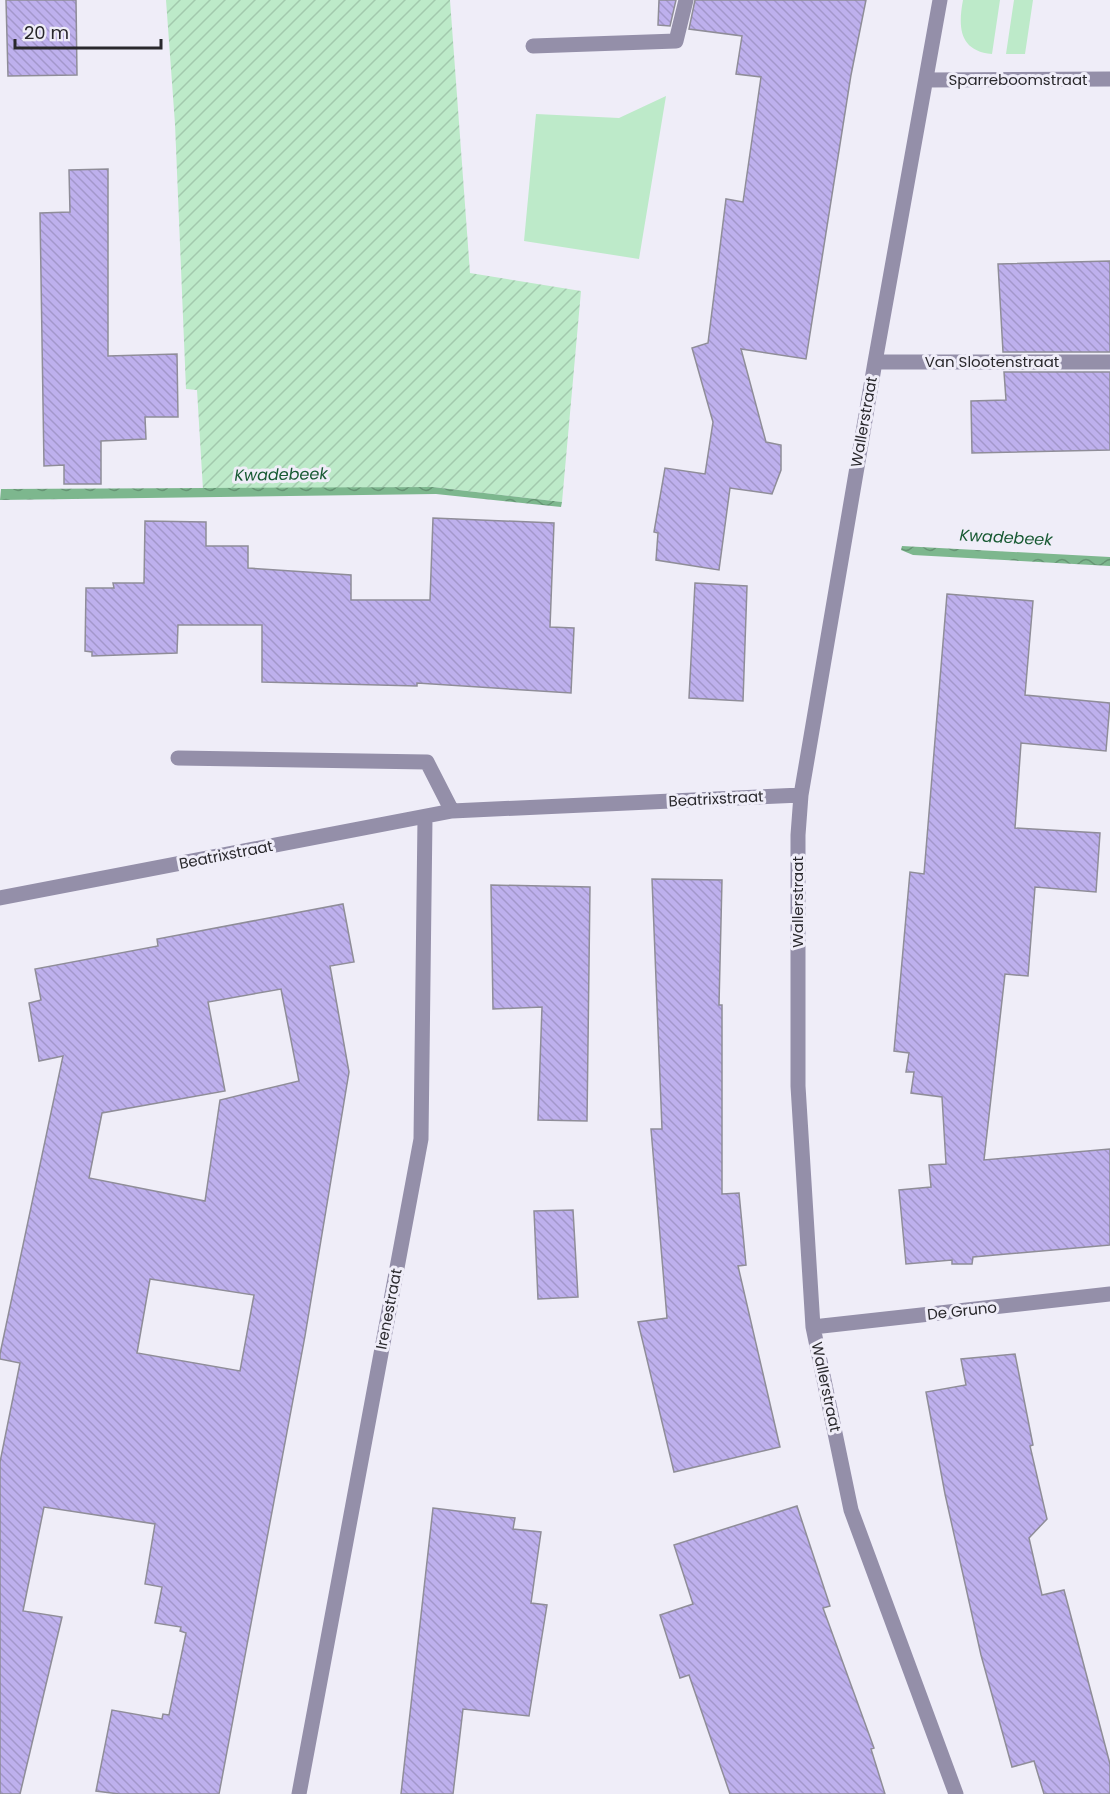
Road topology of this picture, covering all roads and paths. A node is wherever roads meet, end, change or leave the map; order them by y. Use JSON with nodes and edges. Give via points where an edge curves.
{"nodes":[{"id":1,"x":686,"y":0,"type":"edge"},
{"id":2,"x":940,"y":0,"type":"edge"},
{"id":3,"x":533,"y":46,"type":"dead end"},
{"id":4,"x":927,"y":80,"type":"junction"},
{"id":5,"x":1110,"y":80,"type":"edge"},
{"id":6,"x":874,"y":362,"type":"junction"},
{"id":7,"x":1110,"y":362,"type":"edge"},
{"id":8,"x":178,"y":758,"type":"dead end"},
{"id":9,"x":801,"y":795,"type":"junction"},
{"id":10,"x":452,"y":811,"type":"junction"},
{"id":11,"x":425,"y":818,"type":"junction"},
{"id":12,"x":0,"y":898,"type":"edge"},
{"id":13,"x":1110,"y":1294,"type":"edge"},
{"id":14,"x":813,"y":1327,"type":"junction"},
{"id":15,"x":299,"y":1794,"type":"edge"},
{"id":16,"x":956,"y":1794,"type":"edge"}],
"edges":[{"from":1,"to":3,"type":"street","via":[[676,41]]},
{"from":2,"to":4,"type":"street","name":"Wallerstraat"},
{"from":4,"to":5,"type":"street","name":"Sparreboomstraat"},
{"from":4,"to":6,"type":"street","name":"Wallerstraat"},
{"from":6,"to":7,"type":"street","name":"Van Slootenstraat"},
{"from":6,"to":9,"type":"street","name":"Wallerstraat"},
{"from":8,"to":10,"type":"street","via":[[427,762]]},
{"from":9,"to":10,"type":"street","name":"Beatrixstraat"},
{"from":9,"to":14,"type":"street","name":"Wallerstraat","via":[[798,1086]]},
{"from":10,"to":11,"type":"street","name":"Beatrixstraat"},
{"from":11,"to":12,"type":"street","name":"Beatrixstraat"},
{"from":11,"to":15,"type":"street","name":"Irenestraat","via":[[421,1138]]},
{"from":13,"to":14,"type":"street","name":"De Gruno"},
{"from":14,"to":16,"type":"street","name":"Wallerstraat","via":[[851,1510]]}]}
